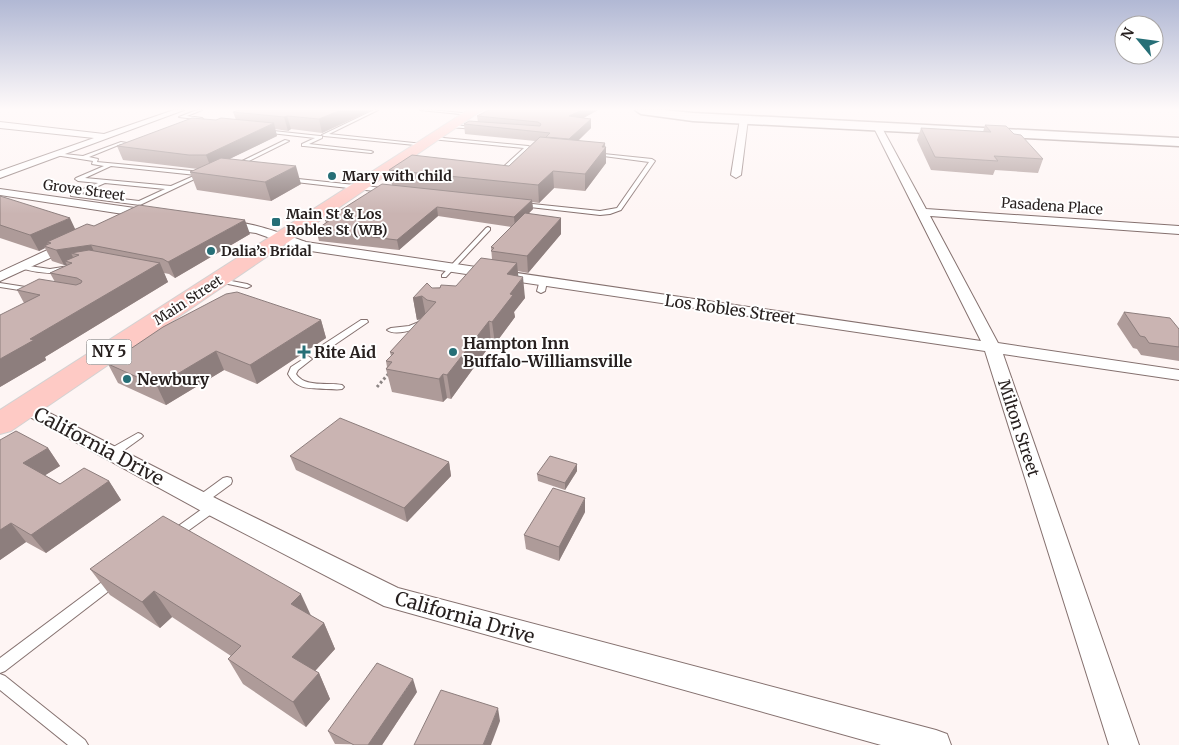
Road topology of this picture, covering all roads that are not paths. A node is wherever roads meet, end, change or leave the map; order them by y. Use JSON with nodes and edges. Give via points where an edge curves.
{"nodes":[{"id":1,"x":84,"y":145,"type":"edge"},
{"id":2,"x":117,"y":145,"type":"edge"},
{"id":3,"x":136,"y":145,"type":"edge"},
{"id":4,"x":279,"y":145,"type":"edge"},
{"id":5,"x":304,"y":145,"type":"edge"},
{"id":6,"x":423,"y":145,"type":"edge"},
{"id":7,"x":491,"y":145,"type":"edge"},
{"id":8,"x":740,"y":145,"type":"edge"},
{"id":9,"x":887,"y":145,"type":"edge"},
{"id":10,"x":147,"y":146,"type":"edge"},
{"id":11,"x":528,"y":147,"type":"junction"},
{"id":12,"x":537,"y":148,"type":"edge"},
{"id":13,"x":371,"y":152,"type":"dead end"},
{"id":14,"x":57,"y":154,"type":"junction"},
{"id":15,"x":593,"y":154,"type":"edge"},
{"id":16,"x":83,"y":158,"type":"junction"},
{"id":17,"x":110,"y":165,"type":"junction"},
{"id":18,"x":232,"y":168,"type":"edge"},
{"id":19,"x":493,"y":170,"type":"edge"},
{"id":20,"x":210,"y":173,"type":"edge"},
{"id":21,"x":202,"y":174,"type":"junction"},
{"id":22,"x":0,"y":175,"type":"edge"},
{"id":23,"x":736,"y":175,"type":"dead end"},
{"id":24,"x":284,"y":179,"type":"edge"},
{"id":25,"x":106,"y":181,"type":"junction"},
{"id":26,"x":172,"y":188,"type":"junction"},
{"id":27,"x":358,"y":188,"type":"junction"},
{"id":28,"x":393,"y":191,"type":"edge"},
{"id":29,"x":0,"y":192,"type":"edge"},
{"id":30,"x":511,"y":204,"type":"edge"},
{"id":31,"x":135,"y":212,"type":"junction"},
{"id":32,"x":922,"y":212,"type":"junction"},
{"id":33,"x":163,"y":216,"type":"edge"},
{"id":34,"x":117,"y":221,"type":"edge"},
{"id":35,"x":211,"y":223,"type":"edge"},
{"id":36,"x":488,"y":229,"type":"dead end"},
{"id":37,"x":1179,"y":230,"type":"edge"},
{"id":38,"x":282,"y":237,"type":"junction"},
{"id":39,"x":83,"y":238,"type":"edge"},
{"id":40,"x":22,"y":267,"type":"junction"},
{"id":41,"x":74,"y":267,"type":"edge"},
{"id":42,"x":447,"y":272,"type":"junction"},
{"id":43,"x":0,"y":277,"type":"edge"},
{"id":44,"x":219,"y":280,"type":"junction"},
{"id":45,"x":0,"y":285,"type":"edge"},
{"id":46,"x":247,"y":286,"type":"dead end"},
{"id":47,"x":38,"y":291,"type":"edge"},
{"id":48,"x":425,"y":321,"type":"edge"},
{"id":49,"x":364,"y":322,"type":"dead end"},
{"id":50,"x":391,"y":330,"type":"dead end"},
{"id":51,"x":992,"y":347,"type":"junction"},
{"id":52,"x":322,"y":350,"type":"dead end"},
{"id":53,"x":308,"y":359,"type":"dead end"},
{"id":54,"x":1179,"y":375,"type":"edge"},
{"id":55,"x":339,"y":387,"type":"dead end"},
{"id":56,"x":26,"y":407,"type":"junction"},
{"id":57,"x":0,"y":424,"type":"edge"},
{"id":58,"x":138,"y":436,"type":"dead end"},
{"id":59,"x":112,"y":453,"type":"junction"},
{"id":60,"x":227,"y":480,"type":"dead end"},
{"id":61,"x":207,"y":503,"type":"junction"},
{"id":62,"x":166,"y":542,"type":"edge"},
{"id":63,"x":126,"y":571,"type":"edge"},
{"id":64,"x":0,"y":666,"type":"edge"},
{"id":65,"x":0,"y":681,"type":"edge"},
{"id":66,"x":80,"y":745,"type":"edge"},
{"id":67,"x":936,"y":745,"type":"edge"},
{"id":68,"x":1124,"y":745,"type":"edge"}],
"edges":[{"from":1,"to":14,"type":"street"},
{"from":2,"to":16,"type":"lane"},
{"from":3,"to":10,"type":"lane"},
{"from":4,"to":18,"type":"lane"},
{"from":5,"to":13,"type":"lane"},
{"from":6,"to":27,"type":"main road","name":"Main Street","number":"NY 5"},
{"from":7,"to":11,"type":"lane"},
{"from":8,"to":23,"type":"street"},
{"from":9,"to":32,"type":"street","name":"Milton Street"},
{"from":11,"to":12,"type":"lane"},
{"from":11,"to":19,"type":"lane","via":[[502,171]]},
{"from":14,"to":16,"type":"lane"},
{"from":14,"to":22,"type":"street"},
{"from":15,"to":30,"type":"lane","via":[[652,161],[619,209],[600,213]]},
{"from":16,"to":17,"type":"lane"},
{"from":17,"to":21,"type":"lane"},
{"from":17,"to":25,"type":"lane","via":[[78,179]]},
{"from":20,"to":21,"type":"lane"},
{"from":21,"to":26,"type":"lane"},
{"from":24,"to":27,"type":"lane"},
{"from":25,"to":26,"type":"lane"},
{"from":25,"to":26,"type":"lane","via":[[73,195],[140,203]]},
{"from":27,"to":28,"type":"lane"},
{"from":27,"to":38,"type":"main road","name":"Main Street","number":"NY 5"},
{"from":29,"to":31,"type":"street","name":"Grove Street"},
{"from":31,"to":33,"type":"street","name":"Grove Street"},
{"from":31,"to":34,"type":"street"},
{"from":32,"to":37,"type":"street","name":"Pasadena Place"},
{"from":32,"to":51,"type":"street","name":"Milton Street"},
{"from":35,"to":38,"type":"street"},
{"from":36,"to":42,"type":"lane"},
{"from":38,"to":42,"type":"street","name":"Los Robles Street","via":[[304,246]]},
{"from":38,"to":44,"type":"main road","name":"Main Street","number":"NY 5"},
{"from":39,"to":40,"type":"street"},
{"from":40,"to":41,"type":"lane","via":[[50,271]]},
{"from":40,"to":43,"type":"street"},
{"from":42,"to":51,"type":"street","name":"Los Robles Street"},
{"from":44,"to":46,"type":"lane"},
{"from":44,"to":56,"type":"main road","name":"Main Street","number":"NY 5"},
{"from":45,"to":47,"type":"lane"},
{"from":48,"to":50,"type":"lane","via":[[411,328]]},
{"from":49,"to":52,"type":"lane"},
{"from":51,"to":54,"type":"street","name":"Los Robles Street"},
{"from":51,"to":68,"type":"street","name":"Milton Street"},
{"from":53,"to":55,"type":"lane","via":[[294,369],[294,378],[304,384]]},
{"from":56,"to":57,"type":"main road","name":"Main Street","number":"NY 5"},
{"from":56,"to":59,"type":"street","name":"California Drive"},
{"from":58,"to":59,"type":"lane"},
{"from":59,"to":61,"type":"street","name":"California Drive"},
{"from":60,"to":61,"type":"lane"},
{"from":61,"to":62,"type":"lane"},
{"from":61,"to":67,"type":"street","name":"California Drive","via":[[393,598]]},
{"from":63,"to":64,"type":"lane"},
{"from":65,"to":66,"type":"lane"}]}
